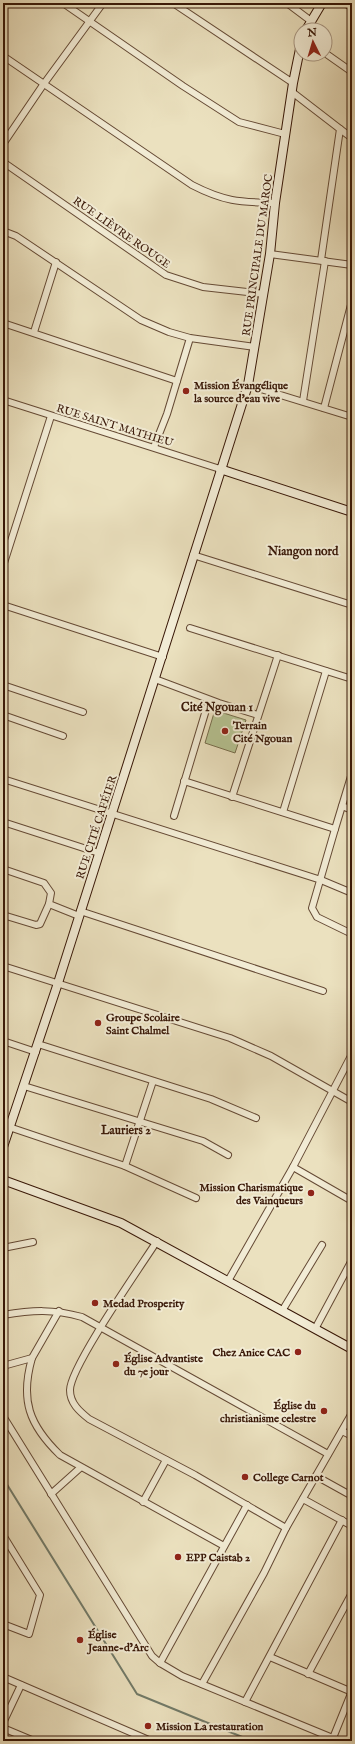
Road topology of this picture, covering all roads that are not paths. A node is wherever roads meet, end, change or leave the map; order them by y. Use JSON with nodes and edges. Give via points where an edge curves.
{"nodes":[{"id":1,"x":63,"y":3,"type":"edge"},
{"id":2,"x":103,"y":3,"type":"edge"},
{"id":3,"x":173,"y":3,"type":"edge"},
{"id":4,"x":287,"y":3,"type":"edge"},
{"id":5,"x":322,"y":3,"type":"edge"},
{"id":6,"x":345,"y":3,"type":"edge"},
{"id":7,"x":352,"y":8,"type":"edge"},
{"id":8,"x":311,"y":21,"type":"joint"},
{"id":9,"x":90,"y":22,"type":"junction"},
{"id":10,"x":3,"y":56,"type":"edge"},
{"id":11,"x":333,"y":59,"type":"edge"},
{"id":12,"x":298,"y":62,"type":"edge"},
{"id":13,"x":352,"y":72,"type":"edge"},
{"id":14,"x":43,"y":84,"type":"junction"},
{"id":15,"x":293,"y":88,"type":"junction"},
{"id":16,"x":340,"y":129,"type":"junction"},
{"id":17,"x":285,"y":134,"type":"junction"},
{"id":18,"x":352,"y":138,"type":"edge"},
{"id":19,"x":3,"y":144,"type":"edge"},
{"id":20,"x":3,"y":162,"type":"edge"},
{"id":21,"x":275,"y":203,"type":"junction"},
{"id":22,"x":3,"y":231,"type":"edge"},
{"id":23,"x":270,"y":254,"type":"junction"},
{"id":24,"x":323,"y":260,"type":"junction"},
{"id":25,"x":56,"y":262,"type":"junction"},
{"id":26,"x":352,"y":265,"type":"edge"},
{"id":27,"x":264,"y":294,"type":"junction"},
{"id":28,"x":352,"y":302,"type":"edge"},
{"id":29,"x":3,"y":323,"type":"edge"},
{"id":30,"x":34,"y":332,"type":"junction"},
{"id":31,"x":190,"y":338,"type":"junction"},
{"id":32,"x":255,"y":347,"type":"junction"},
{"id":33,"x":177,"y":381,"type":"junction"},
{"id":34,"x":248,"y":385,"type":"junction"},
{"id":35,"x":3,"y":400,"type":"edge"},
{"id":36,"x":303,"y":401,"type":"junction"},
{"id":37,"x":324,"y":408,"type":"junction"},
{"id":38,"x":51,"y":416,"type":"junction"},
{"id":39,"x":352,"y":417,"type":"edge"},
{"id":40,"x":154,"y":447,"type":"junction"},
{"id":41,"x":220,"y":469,"type":"junction"},
{"id":42,"x":207,"y":512,"type":"joint"},
{"id":43,"x":352,"y":512,"type":"edge"},
{"id":44,"x":193,"y":555,"type":"junction"},
{"id":45,"x":3,"y":566,"type":"edge"},
{"id":46,"x":3,"y":605,"type":"edge"},
{"id":47,"x":352,"y":605,"type":"edge"},
{"id":48,"x":190,"y":628,"type":"dead end"},
{"id":49,"x":278,"y":656,"type":"junction"},
{"id":50,"x":163,"y":657,"type":"junction"},
{"id":51,"x":326,"y":671,"type":"junction"},
{"id":52,"x":155,"y":679,"type":"junction"},
{"id":53,"x":352,"y":679,"type":"edge"},
{"id":54,"x":3,"y":685,"type":"edge"},
{"id":55,"x":209,"y":700,"type":"junction"},
{"id":56,"x":83,"y":712,"type":"dead end"},
{"id":57,"x":3,"y":715,"type":"edge"},
{"id":58,"x":258,"y":715,"type":"junction"},
{"id":59,"x":63,"y":736,"type":"dead end"},
{"id":60,"x":352,"y":773,"type":"edge"},
{"id":61,"x":3,"y":779,"type":"edge"},
{"id":62,"x":184,"y":781,"type":"junction"},
{"id":63,"x":232,"y":797,"type":"junction"},
{"id":64,"x":342,"y":806,"type":"junction"},
{"id":65,"x":352,"y":810,"type":"edge"},
{"id":66,"x":283,"y":812,"type":"junction"},
{"id":67,"x":112,"y":814,"type":"junction"},
{"id":68,"x":174,"y":816,"type":"dead end"},
{"id":69,"x":3,"y":822,"type":"edge"},
{"id":70,"x":335,"y":829,"type":"junction"},
{"id":71,"x":99,"y":853,"type":"junction"},
{"id":72,"x":3,"y":869,"type":"edge"},
{"id":73,"x":321,"y":880,"type":"junction"},
{"id":74,"x":352,"y":893,"type":"edge"},
{"id":75,"x":48,"y":904,"type":"junction"},
{"id":76,"x":79,"y":913,"type":"junction"},
{"id":77,"x":3,"y":915,"type":"edge"},
{"id":78,"x":352,"y":934,"type":"edge"},
{"id":79,"x":3,"y":966,"type":"edge"},
{"id":80,"x":58,"y":983,"type":"junction"},
{"id":81,"x":323,"y":991,"type":"dead end"},
{"id":82,"x":3,"y":1041,"type":"edge"},
{"id":83,"x":37,"y":1048,"type":"junction"},
{"id":84,"x":352,"y":1054,"type":"edge"},
{"id":85,"x":153,"y":1081,"type":"junction"},
{"id":86,"x":24,"y":1086,"type":"junction"},
{"id":87,"x":332,"y":1091,"type":"junction"},
{"id":88,"x":352,"y":1102,"type":"edge"},
{"id":89,"x":256,"y":1118,"type":"dead end"},
{"id":90,"x":139,"y":1123,"type":"junction"},
{"id":91,"x":9,"y":1127,"type":"junction"},
{"id":92,"x":3,"y":1147,"type":"edge"},
{"id":93,"x":228,"y":1155,"type":"dead end"},
{"id":94,"x":125,"y":1166,"type":"junction"},
{"id":95,"x":293,"y":1167,"type":"junction"},
{"id":96,"x":3,"y":1180,"type":"edge"},
{"id":97,"x":196,"y":1198,"type":"dead end"},
{"id":98,"x":352,"y":1201,"type":"edge"},
{"id":99,"x":33,"y":1242,"type":"dead end"},
{"id":100,"x":157,"y":1242,"type":"junction"},
{"id":101,"x":322,"y":1245,"type":"dead end"},
{"id":102,"x":3,"y":1248,"type":"edge"},
{"id":103,"x":352,"y":1260,"type":"edge"},
{"id":104,"x":228,"y":1281,"type":"junction"},
{"id":105,"x":59,"y":1311,"type":"junction"},
{"id":106,"x":282,"y":1311,"type":"junction"},
{"id":107,"x":3,"y":1315,"type":"edge"},
{"id":108,"x":102,"y":1326,"type":"junction"},
{"id":109,"x":315,"y":1329,"type":"junction"},
{"id":110,"x":352,"y":1349,"type":"edge"},
{"id":111,"x":32,"y":1358,"type":"junction"},
{"id":112,"x":3,"y":1366,"type":"edge"},
{"id":113,"x":352,"y":1413,"type":"edge"},
{"id":114,"x":3,"y":1416,"type":"edge"},
{"id":115,"x":342,"y":1431,"type":"junction"},
{"id":116,"x":352,"y":1436,"type":"edge"},
{"id":117,"x":328,"y":1454,"type":"junction"},
{"id":118,"x":166,"y":1460,"type":"junction"},
{"id":119,"x":80,"y":1468,"type":"junction"},
{"id":120,"x":316,"y":1476,"type":"junction"},
{"id":121,"x":51,"y":1494,"type":"junction"},
{"id":122,"x":352,"y":1496,"type":"edge"},
{"id":123,"x":303,"y":1499,"type":"junction"},
{"id":124,"x":143,"y":1502,"type":"junction"},
{"id":125,"x":247,"y":1505,"type":"junction"},
{"id":126,"x":342,"y":1520,"type":"junction"},
{"id":127,"x":352,"y":1526,"type":"edge"},
{"id":128,"x":286,"y":1528,"type":"junction"},
{"id":129,"x":3,"y":1535,"type":"edge"},
{"id":130,"x":224,"y":1546,"type":"junction"},
{"id":131,"x":352,"y":1593,"type":"edge"},
{"id":132,"x":3,"y":1624,"type":"edge"},
{"id":133,"x":270,"y":1656,"type":"junction"},
{"id":134,"x":160,"y":1663,"type":"junction"},
{"id":135,"x":308,"y":1674,"type":"junction"},
{"id":136,"x":3,"y":1677,"type":"edge"},
{"id":137,"x":202,"y":1684,"type":"junction"},
{"id":138,"x":21,"y":1685,"type":"junction"},
{"id":139,"x":352,"y":1691,"type":"edge"},
{"id":140,"x":245,"y":1702,"type":"junction"},
{"id":141,"x":3,"y":1723,"type":"edge"},
{"id":142,"x":3,"y":1728,"type":"edge"},
{"id":143,"x":333,"y":1738,"type":"junction"},
{"id":144,"x":34,"y":1741,"type":"edge"},
{"id":145,"x":151,"y":1741,"type":"edge"},
{"id":146,"x":340,"y":1741,"type":"edge"}],
"edges":[{"from":1,"to":9,"type":"street"},
{"from":2,"to":9,"type":"street"},
{"from":3,"to":15,"type":"street"},
{"from":4,"to":8,"type":"street"},
{"from":5,"to":8,"type":"street"},
{"from":6,"to":7,"type":"street"},
{"from":9,"to":14,"type":"street"},
{"from":9,"to":17,"type":"street","via":[[239,122]]},
{"from":10,"to":14,"type":"street"},
{"from":11,"to":13,"type":"street"},
{"from":12,"to":15,"type":"street","name":"RUE PRINCIPALE DU MAROC"},
{"from":14,"to":19,"type":"street"},
{"from":14,"to":21,"type":"street","via":[[205,192],[234,202]]},
{"from":15,"to":16,"type":"street"},
{"from":15,"to":17,"type":"street","name":"RUE PRINCIPALE DU MAROC"},
{"from":16,"to":18,"type":"street"},
{"from":16,"to":24,"type":"street"},
{"from":17,"to":21,"type":"street","name":"RUE PRINCIPALE DU MAROC"},
{"from":20,"to":27,"type":"street","name":"RUE LIÈVRE ROUGE","via":[[166,275],[203,287]]},
{"from":21,"to":23,"type":"street","name":"RUE PRINCIPALE DU MAROC"},
{"from":22,"to":25,"type":"street","via":[[16,236]]},
{"from":23,"to":24,"type":"street"},
{"from":23,"to":27,"type":"street","name":"RUE PRINCIPALE DU MAROC"},
{"from":24,"to":26,"type":"street"},
{"from":24,"to":36,"type":"street"},
{"from":25,"to":30,"type":"street"},
{"from":25,"to":31,"type":"street","via":[[141,320]]},
{"from":27,"to":32,"type":"street","name":"RUE PRINCIPALE DU MAROC"},
{"from":28,"to":37,"type":"street"},
{"from":29,"to":30,"type":"street"},
{"from":30,"to":33,"type":"street"},
{"from":31,"to":32,"type":"street"},
{"from":31,"to":33,"type":"street"},
{"from":32,"to":34,"type":"street","name":"RUE PRINCIPALE DU MAROC"},
{"from":33,"to":40,"type":"street"},
{"from":34,"to":36,"type":"street"},
{"from":34,"to":41,"type":"street","name":"RUE PRINCIPALE DU MAROC"},
{"from":35,"to":38,"type":"street","name":"RUE SAINT MATHIEU"},
{"from":36,"to":37,"type":"street"},
{"from":37,"to":39,"type":"street"},
{"from":38,"to":40,"type":"street","name":"RUE SAINT MATHIEU"},
{"from":38,"to":45,"type":"street"},
{"from":40,"to":41,"type":"street","name":"RUE SAINT MATHIEU"},
{"from":41,"to":42,"type":"street","name":"RUE PRINCIPALE DU MAROC"},
{"from":41,"to":43,"type":"street"},
{"from":42,"to":44,"type":"street","name":"RUE CITÉ CAFÉIER"},
{"from":44,"to":47,"type":"street"},
{"from":44,"to":50,"type":"street","name":"RUE CITÉ CAFÉIER"},
{"from":46,"to":50,"type":"street"},
{"from":48,"to":49,"type":"street"},
{"from":49,"to":51,"type":"street"},
{"from":49,"to":58,"type":"street"},
{"from":50,"to":52,"type":"street","name":"RUE CITÉ CAFÉIER"},
{"from":51,"to":53,"type":"street"},
{"from":51,"to":66,"type":"street"},
{"from":52,"to":55,"type":"street"},
{"from":52,"to":67,"type":"street","name":"RUE CITÉ CAFÉIER"},
{"from":54,"to":56,"type":"street"},
{"from":55,"to":58,"type":"street"},
{"from":55,"to":62,"type":"street"},
{"from":57,"to":59,"type":"street"},
{"from":58,"to":63,"type":"street"},
{"from":60,"to":64,"type":"street"},
{"from":61,"to":67,"type":"street"},
{"from":62,"to":63,"type":"street"},
{"from":62,"to":68,"type":"street"},
{"from":63,"to":66,"type":"street"},
{"from":64,"to":65,"type":"street"},
{"from":64,"to":70,"type":"street"},
{"from":66,"to":70,"type":"street"},
{"from":67,"to":71,"type":"street","name":"RUE CITÉ CAFÉIER"},
{"from":67,"to":73,"type":"street"},
{"from":69,"to":71,"type":"street"},
{"from":70,"to":73,"type":"street"},
{"from":71,"to":76,"type":"street","name":"RUE CITÉ CAFÉIER"},
{"from":72,"to":75,"type":"street","via":[[44,883],[51,893]]},
{"from":73,"to":74,"type":"street"},
{"from":73,"to":78,"type":"street","via":[[312,908],[313,913]]},
{"from":75,"to":76,"type":"street"},
{"from":75,"to":77,"type":"street","via":[[40,924],[36,925]]},
{"from":76,"to":80,"type":"street","name":"RUE CITÉ CAFÉIER"},
{"from":76,"to":81,"type":"street"},
{"from":79,"to":80,"type":"street"},
{"from":80,"to":83,"type":"street","name":"RUE CITÉ CAFÉIER"},
{"from":80,"to":87,"type":"street","via":[[230,1038],[271,1056]]},
{"from":82,"to":83,"type":"street"},
{"from":83,"to":85,"type":"street"},
{"from":83,"to":86,"type":"street","name":"RUE CITÉ CAFÉIER"},
{"from":84,"to":87,"type":"street"},
{"from":85,"to":89,"type":"street","via":[[211,1099]]},
{"from":85,"to":90,"type":"street"},
{"from":86,"to":90,"type":"street"},
{"from":86,"to":91,"type":"street","name":"RUE CITÉ CAFÉIER"},
{"from":87,"to":88,"type":"street"},
{"from":87,"to":95,"type":"street"},
{"from":90,"to":93,"type":"street","via":[[203,1141]]},
{"from":90,"to":94,"type":"street"},
{"from":91,"to":92,"type":"street","name":"RUE CITÉ CAFÉIER"},
{"from":91,"to":94,"type":"street"},
{"from":94,"to":97,"type":"street"},
{"from":95,"to":98,"type":"street"},
{"from":95,"to":104,"type":"street"},
{"from":96,"to":100,"type":"street","via":[[106,1216]]},
{"from":99,"to":102,"type":"street"},
{"from":100,"to":104,"type":"street"},
{"from":100,"to":108,"type":"street"},
{"from":101,"to":106,"type":"street"},
{"from":103,"to":109,"type":"street"},
{"from":104,"to":106,"type":"street"},
{"from":105,"to":107,"type":"street","via":[[38,1310]]},
{"from":105,"to":108,"type":"street"},
{"from":105,"to":111,"type":"street"},
{"from":106,"to":109,"type":"street"},
{"from":108,"to":117,"type":"street"},
{"from":108,"to":118,"type":"street","via":[[71,1379],[72,1403],[89,1419]]},
{"from":109,"to":110,"type":"street"},
{"from":111,"to":112,"type":"street"},
{"from":111,"to":119,"type":"street","via":[[26,1389],[30,1415],[46,1442],[60,1456]]},
{"from":113,"to":115,"type":"street"},
{"from":114,"to":121,"type":"street"},
{"from":115,"to":116,"type":"street"},
{"from":115,"to":117,"type":"street"},
{"from":117,"to":120,"type":"street"},
{"from":118,"to":124,"type":"street"},
{"from":118,"to":125,"type":"street"},
{"from":119,"to":121,"type":"street"},
{"from":119,"to":124,"type":"street"},
{"from":120,"to":122,"type":"street"},
{"from":120,"to":123,"type":"street"},
{"from":121,"to":134,"type":"street","via":[[143,1643]]},
{"from":123,"to":126,"type":"street"},
{"from":123,"to":128,"type":"street"},
{"from":124,"to":130,"type":"street"},
{"from":125,"to":128,"type":"street"},
{"from":125,"to":130,"type":"street"},
{"from":126,"to":127,"type":"street"},
{"from":126,"to":133,"type":"street"},
{"from":128,"to":137,"type":"street"},
{"from":129,"to":132,"type":"street","via":[[40,1595],[29,1634]]},
{"from":130,"to":134,"type":"street"},
{"from":131,"to":135,"type":"street"},
{"from":133,"to":135,"type":"street"},
{"from":133,"to":140,"type":"street"},
{"from":134,"to":137,"type":"street"},
{"from":135,"to":139,"type":"street"},
{"from":136,"to":138,"type":"street"},
{"from":137,"to":140,"type":"street"},
{"from":138,"to":141,"type":"street"},
{"from":138,"to":145,"type":"street"},
{"from":139,"to":143,"type":"street"},
{"from":140,"to":143,"type":"street"},
{"from":142,"to":144,"type":"street"},
{"from":143,"to":146,"type":"street"}]}
